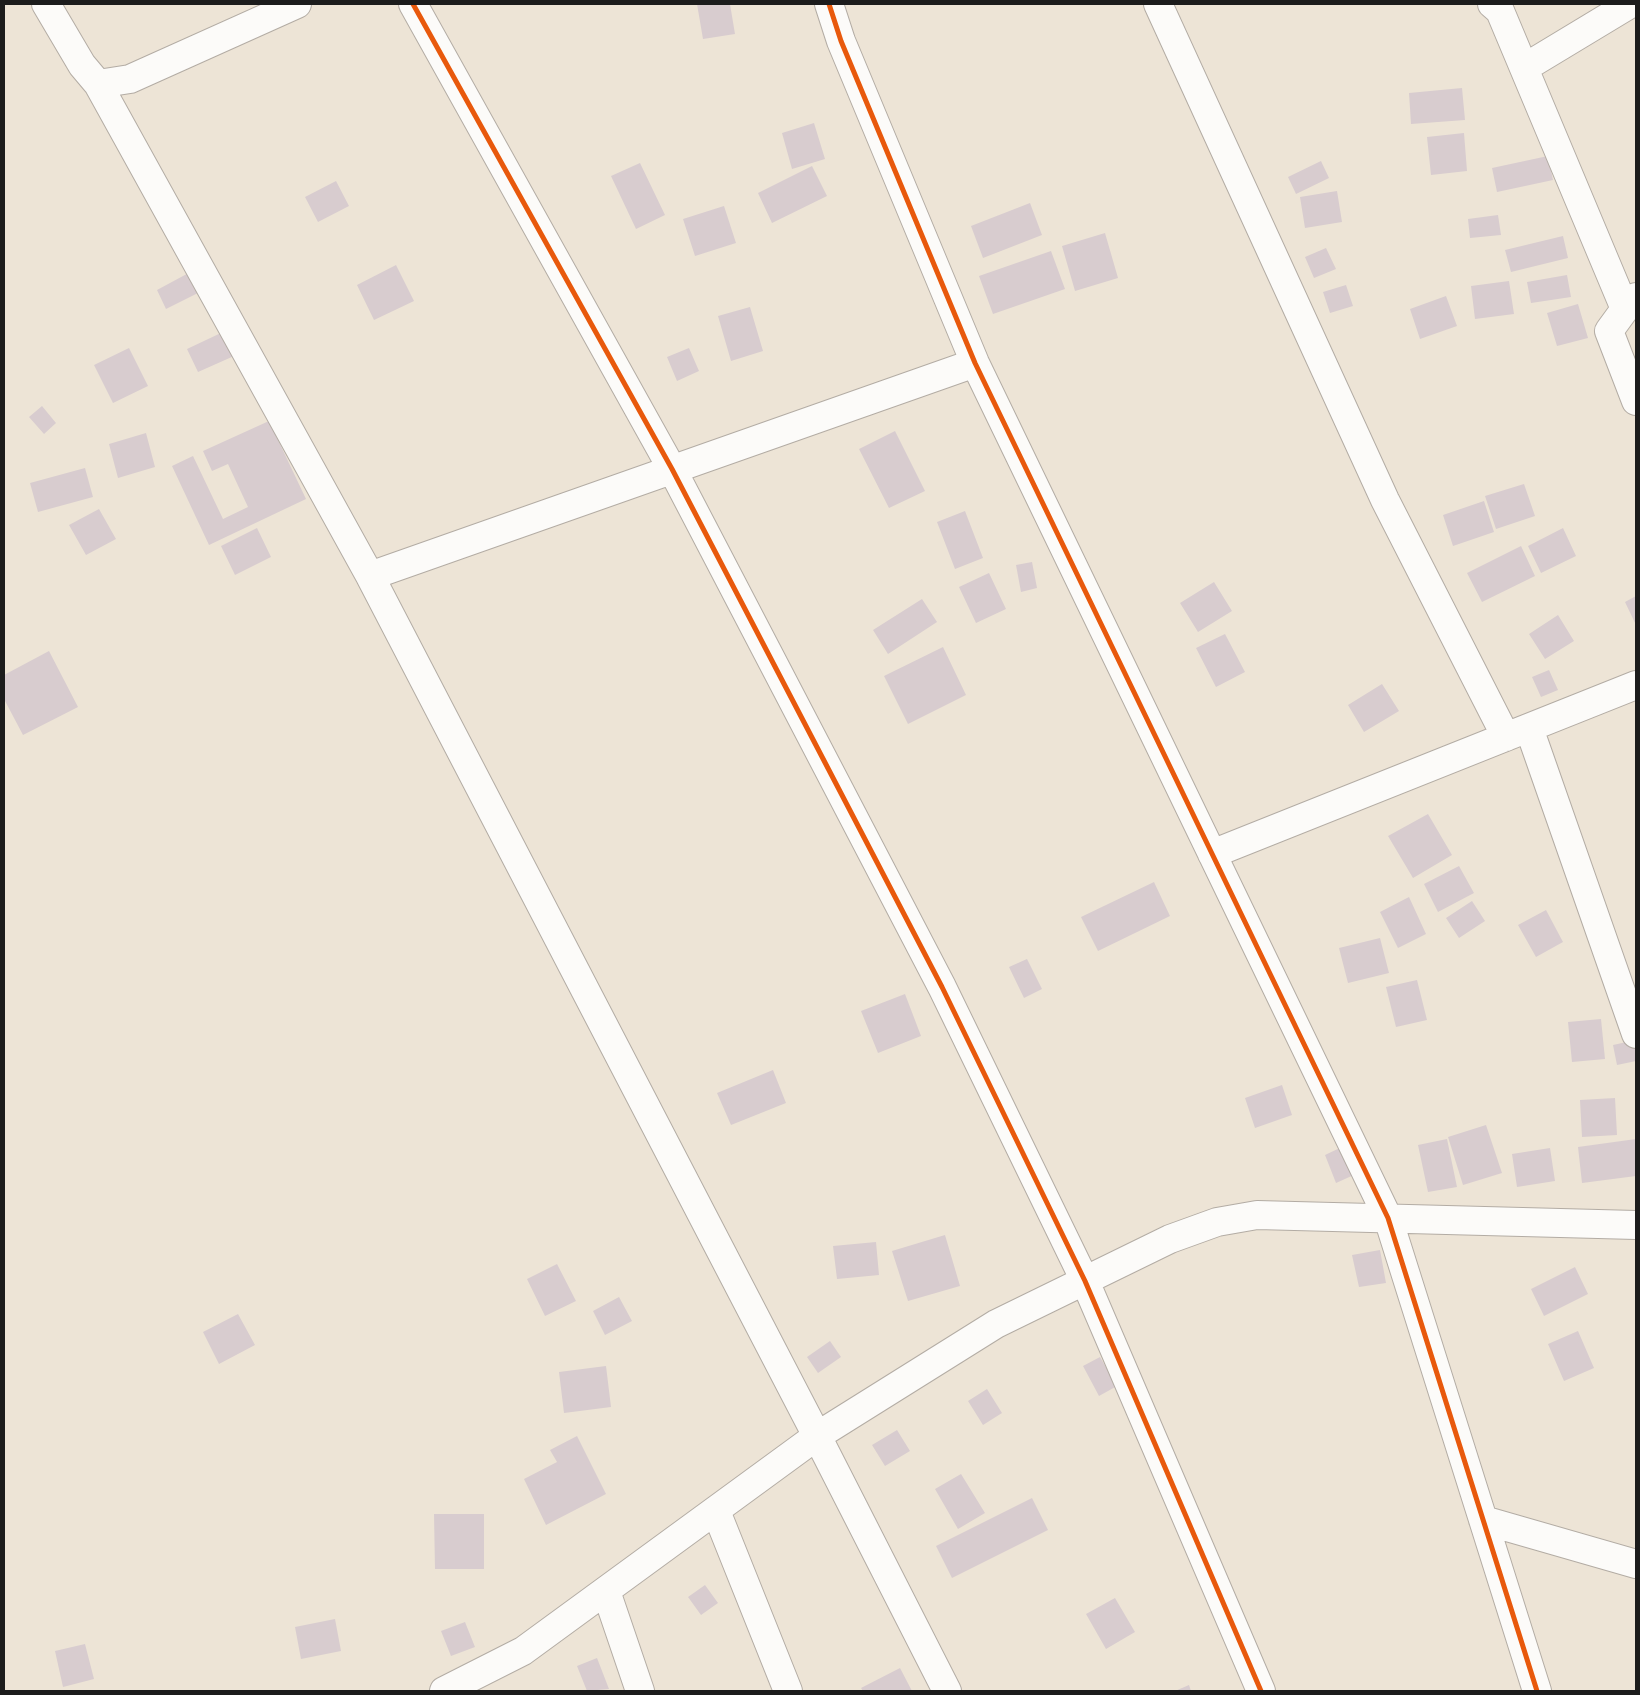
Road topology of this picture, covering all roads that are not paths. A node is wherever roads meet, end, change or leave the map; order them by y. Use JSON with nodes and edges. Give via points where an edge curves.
{"nodes":[{"id":1,"x":46,"y":4,"type":"edge"},
{"id":2,"x":297,"y":4,"type":"edge"},
{"id":3,"x":413,"y":4,"type":"edge"},
{"id":4,"x":829,"y":4,"type":"edge"},
{"id":5,"x":1158,"y":4,"type":"edge"},
{"id":6,"x":1492,"y":4,"type":"edge"},
{"id":7,"x":1630,"y":4,"type":"edge"},
{"id":8,"x":1524,"y":68,"type":"junction"},
{"id":9,"x":98,"y":84,"type":"junction"},
{"id":10,"x":1630,"y":303,"type":"edge"},
{"id":11,"x":975,"y":363,"type":"junction"},
{"id":12,"x":1636,"y":401,"type":"edge"},
{"id":13,"x":672,"y":469,"type":"junction"},
{"id":14,"x":370,"y":576,"type":"junction"},
{"id":15,"x":1636,"y":685,"type":"edge"},
{"id":16,"x":1517,"y":732,"type":"junction"},
{"id":17,"x":1212,"y":854,"type":"junction"},
{"id":18,"x":1636,"y":1034,"type":"edge"},
{"id":19,"x":1388,"y":1218,"type":"junction"},
{"id":20,"x":1636,"y":1225,"type":"edge"},
{"id":21,"x":1085,"y":1280,"type":"junction"},
{"id":22,"x":817,"y":1436,"type":"junction"},
{"id":23,"x":716,"y":1511,"type":"junction"},
{"id":24,"x":1483,"y":1520,"type":"junction"},
{"id":25,"x":1636,"y":1564,"type":"edge"},
{"id":26,"x":606,"y":1591,"type":"junction"},
{"id":27,"x":444,"y":1691,"type":"edge"},
{"id":28,"x":640,"y":1691,"type":"edge"},
{"id":29,"x":788,"y":1691,"type":"edge"},
{"id":30,"x":947,"y":1691,"type":"edge"},
{"id":31,"x":1260,"y":1691,"type":"edge"},
{"id":32,"x":1537,"y":1691,"type":"edge"}],
"edges":[{"from":1,"to":9,"type":"street","via":[[82,65]]},
{"from":2,"to":9,"type":"street","via":[[130,79]]},
{"from":3,"to":13,"type":"street"},
{"from":4,"to":11,"type":"street","via":[[841,41]]},
{"from":5,"to":16,"type":"street","via":[[1385,500]]},
{"from":6,"to":8,"type":"street","via":[[1500,11]]},
{"from":7,"to":8,"type":"street"},
{"from":8,"to":10,"type":"street"},
{"from":9,"to":14,"type":"street"},
{"from":10,"to":12,"type":"street","via":[[1609,331]]},
{"from":11,"to":13,"type":"street"},
{"from":11,"to":17,"type":"street"},
{"from":13,"to":14,"type":"street"},
{"from":13,"to":21,"type":"street","via":[[942,987]]},
{"from":14,"to":22,"type":"street"},
{"from":15,"to":16,"type":"street"},
{"from":16,"to":17,"type":"street"},
{"from":16,"to":18,"type":"street"},
{"from":17,"to":19,"type":"street"},
{"from":19,"to":20,"type":"street"},
{"from":19,"to":21,"type":"street","via":[[1256,1215],[1217,1222],[1170,1239]]},
{"from":19,"to":24,"type":"street"},
{"from":21,"to":22,"type":"street","via":[[996,1324]]},
{"from":21,"to":31,"type":"street"},
{"from":22,"to":23,"type":"street"},
{"from":22,"to":30,"type":"street"},
{"from":23,"to":26,"type":"street"},
{"from":23,"to":29,"type":"street"},
{"from":24,"to":25,"type":"street"},
{"from":24,"to":32,"type":"street"},
{"from":26,"to":27,"type":"street","via":[[523,1651]]},
{"from":26,"to":28,"type":"street"}]}
